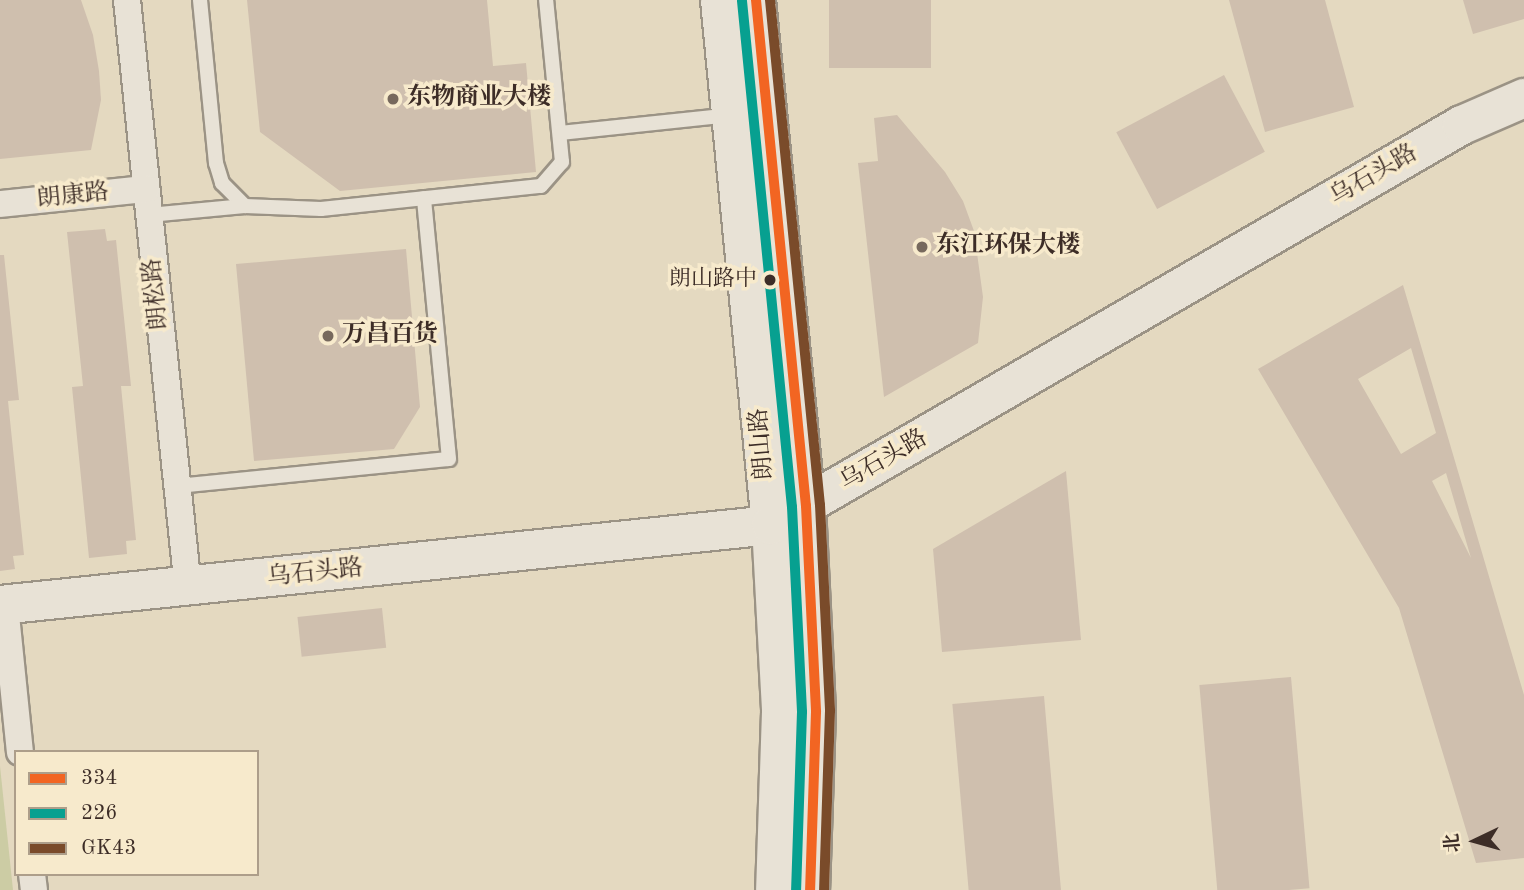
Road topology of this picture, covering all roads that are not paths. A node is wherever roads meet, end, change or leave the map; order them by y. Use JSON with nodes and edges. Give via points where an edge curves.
{"nodes":[{"id":1,"x":127,"y":0,"type":"edge"},
{"id":2,"x":200,"y":0,"type":"edge"},
{"id":3,"x":546,"y":0,"type":"edge"},
{"id":4,"x":720,"y":0,"type":"edge"},
{"id":5,"x":756,"y":0,"type":"edge"},
{"id":6,"x":1524,"y":98,"type":"edge"},
{"id":7,"x":732,"y":115,"type":"junction"},
{"id":8,"x":560,"y":132,"type":"junction"},
{"id":9,"x":424,"y":198,"type":"junction"},
{"id":10,"x":148,"y":202,"type":"junction"},
{"id":11,"x":0,"y":204,"type":"edge"},
{"id":12,"x":245,"y":205,"type":"junction"},
{"id":13,"x":177,"y":486,"type":"junction"},
{"id":14,"x":806,"y":506,"type":"junction"},
{"id":15,"x":771,"y":525,"type":"junction"},
{"id":16,"x":188,"y":588,"type":"junction"},
{"id":17,"x":3,"y":605,"type":"edge"},
{"id":18,"x":20,"y":750,"type":"edge"},
{"id":19,"x":775,"y":890,"type":"edge"},
{"id":20,"x":810,"y":890,"type":"edge"}],
"edges":[{"from":1,"to":10,"type":"street","name":"朗松路"},
{"from":2,"to":12,"type":"lane","via":[[216,163],[222,183]]},
{"from":3,"to":8,"type":"lane"},
{"from":4,"to":7,"type":"main road","name":"朗山路"},
{"from":5,"to":14,"type":"main road","name":"朗山路"},
{"from":6,"to":14,"type":"main road","name":"乌石头路","via":[[1462,125]]},
{"from":7,"to":8,"type":"lane"},
{"from":7,"to":15,"type":"main road","name":"朗山路"},
{"from":8,"to":9,"type":"lane","via":[[562,162],[541,186]]},
{"from":9,"to":12,"type":"lane","via":[[321,209]]},
{"from":9,"to":13,"type":"lane","via":[[449,459]]},
{"from":10,"to":11,"type":"street","name":"朗康路"},
{"from":10,"to":12,"type":"lane"},
{"from":10,"to":13,"type":"street","name":"朗松路"},
{"from":13,"to":16,"type":"street","name":"朗松路"},
{"from":14,"to":15,"type":"main road","name":"乌石头路"},
{"from":14,"to":20,"type":"main road","name":"朗山路","via":[[816,712]]},
{"from":15,"to":16,"type":"main road","name":"乌石头路"},
{"from":15,"to":19,"type":"main road","name":"朗山路","via":[[780,712]]},
{"from":16,"to":17,"type":"main road","name":"乌石头路"},
{"from":17,"to":18,"type":"street"}]}
